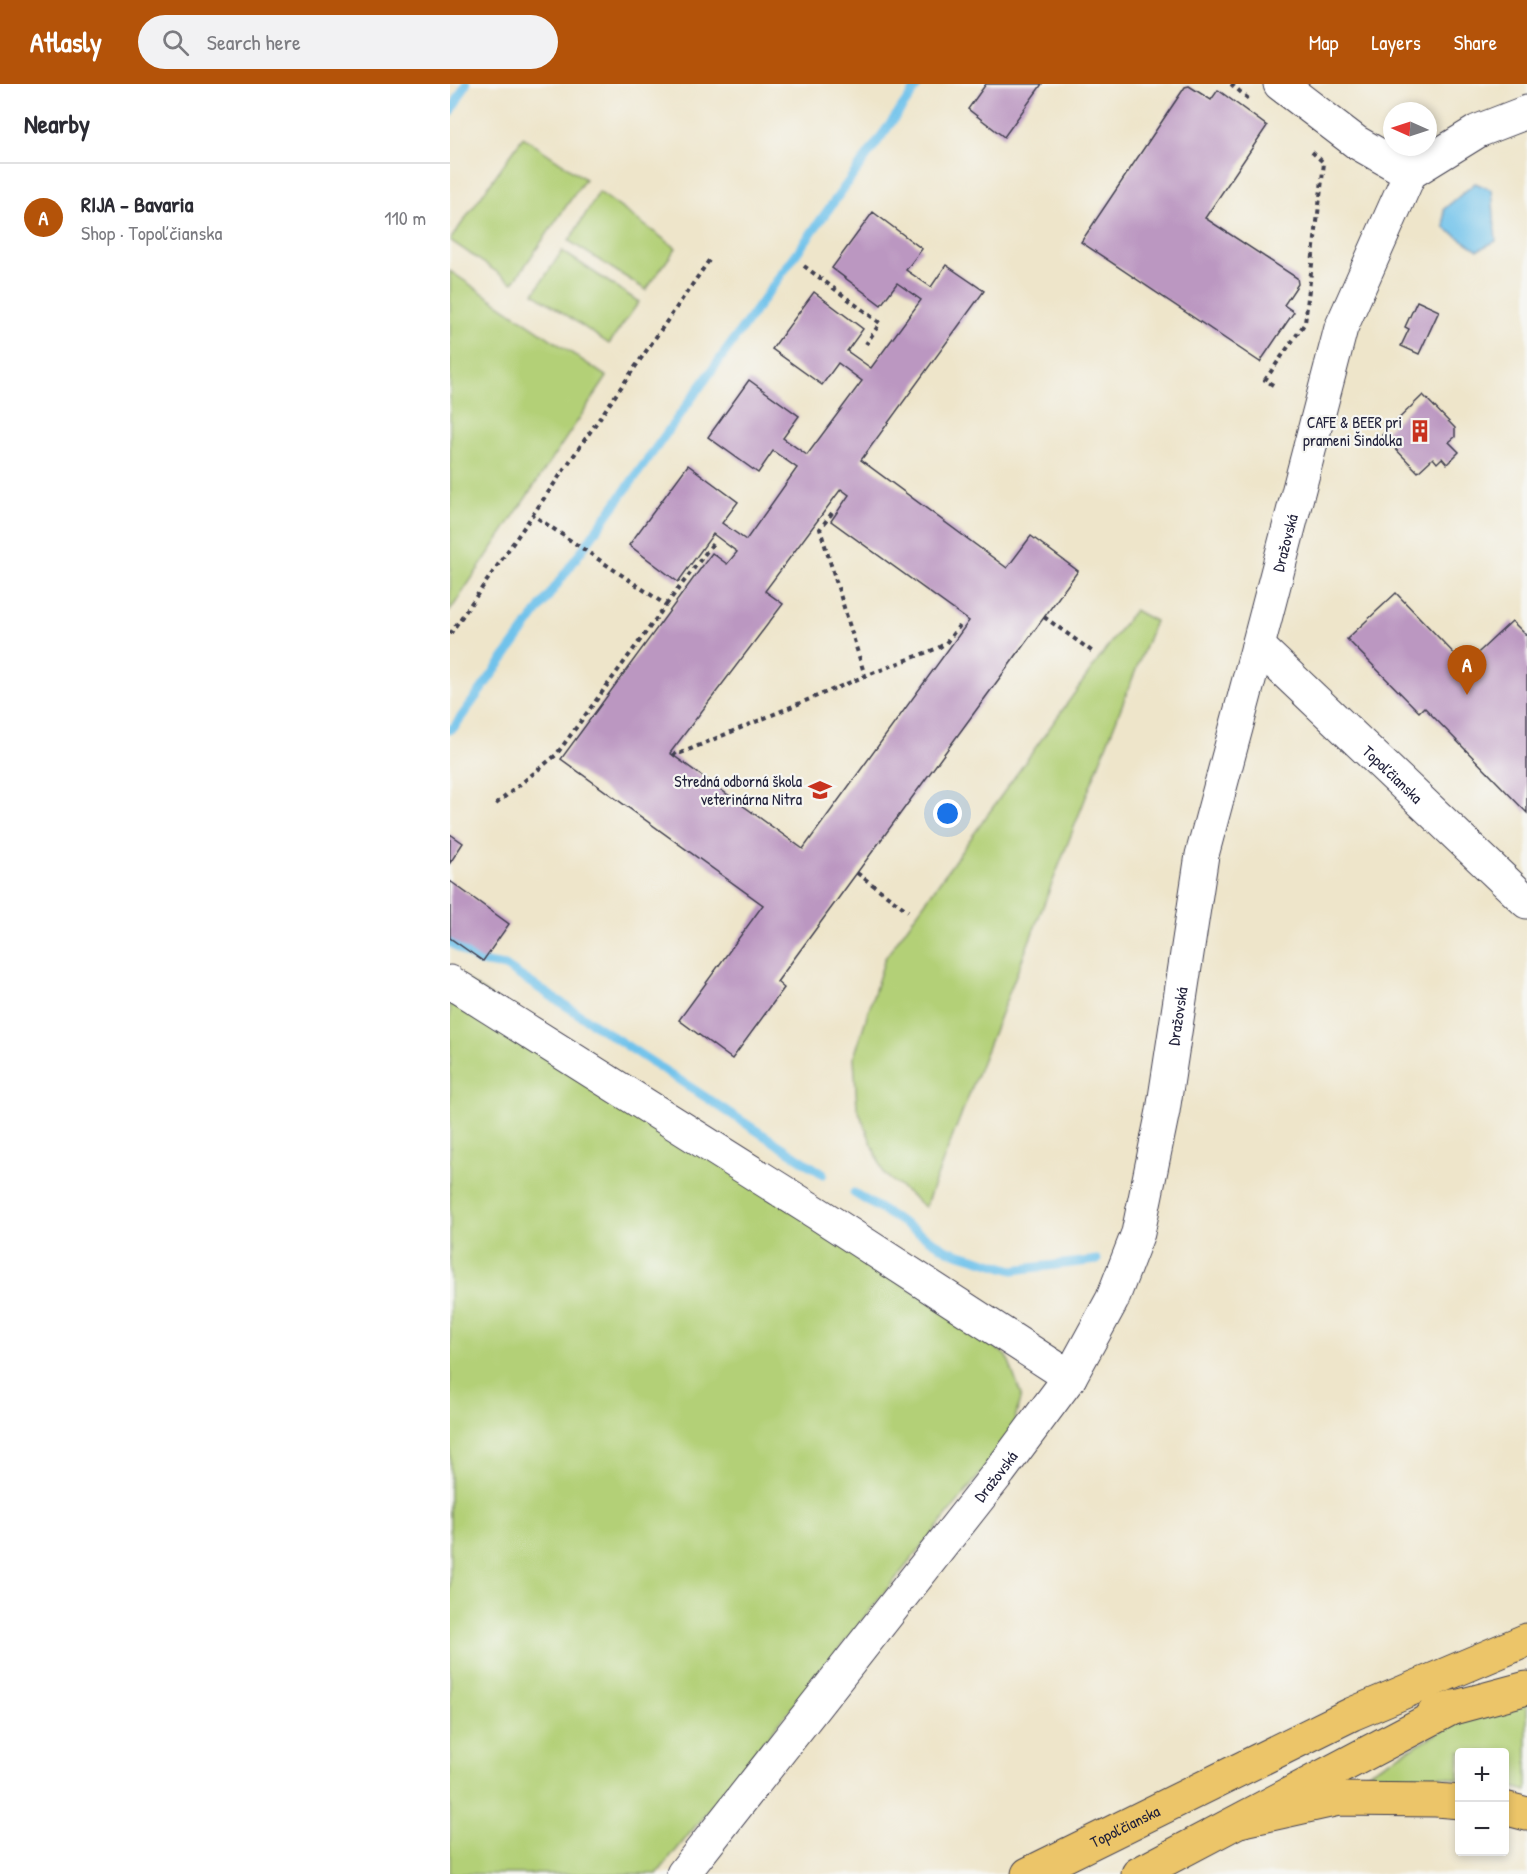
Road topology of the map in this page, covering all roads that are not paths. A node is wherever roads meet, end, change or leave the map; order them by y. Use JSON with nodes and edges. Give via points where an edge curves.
{"nodes":[{"id":1,"x":1268,"y":95,"type":"edge"},
{"id":2,"x":1527,"y":112,"type":"edge"},
{"id":3,"x":1410,"y":173,"type":"junction"},
{"id":4,"x":1258,"y":646,"type":"junction"},
{"id":5,"x":1527,"y":902,"type":"edge"},
{"id":6,"x":450,"y":981,"type":"edge"},
{"id":7,"x":1070,"y":1377,"type":"junction"},
{"id":8,"x":1527,"y":1640,"type":"edge"},
{"id":9,"x":1527,"y":1688,"type":"edge"},
{"id":10,"x":1454,"y":1707,"type":"junction"},
{"id":11,"x":1223,"y":1778,"type":"junction"},
{"id":12,"x":1455,"y":1802,"type":"edge"},
{"id":13,"x":1509,"y":1809,"type":"edge"},
{"id":14,"x":1527,"y":1814,"type":"edge"},
{"id":15,"x":1240,"y":1821,"type":"junction"},
{"id":16,"x":683,"y":1874,"type":"edge"},
{"id":17,"x":1028,"y":1874,"type":"edge"},
{"id":18,"x":1138,"y":1874,"type":"edge"}],
"edges":[{"from":1,"to":3,"type":"street"},
{"from":2,"to":3,"type":"street","via":[[1478,131]]},
{"from":3,"to":4,"type":"street","name":"Dražovská","via":[[1341,328]]},
{"from":4,"to":5,"type":"street","name":"Topoľčianska"},
{"from":4,"to":7,"type":"street","name":"Dražovská","via":[[1202,855],[1163,1111],[1138,1233],[1112,1300]]},
{"from":6,"to":7,"type":"street"},
{"from":7,"to":16,"type":"street","name":"Dražovská"},
{"from":8,"to":11,"type":"main road","via":[[1352,1714]]},
{"from":9,"to":10,"type":"main road"},
{"from":10,"to":11,"type":"main road"},
{"from":10,"to":15,"type":"main road"},
{"from":11,"to":17,"type":"main road","name":"Topoľčianska"},
{"from":12,"to":15,"type":"main road","via":[[1339,1799]]},
{"from":13,"to":14,"type":"main road"},
{"from":15,"to":18,"type":"main road"}]}
